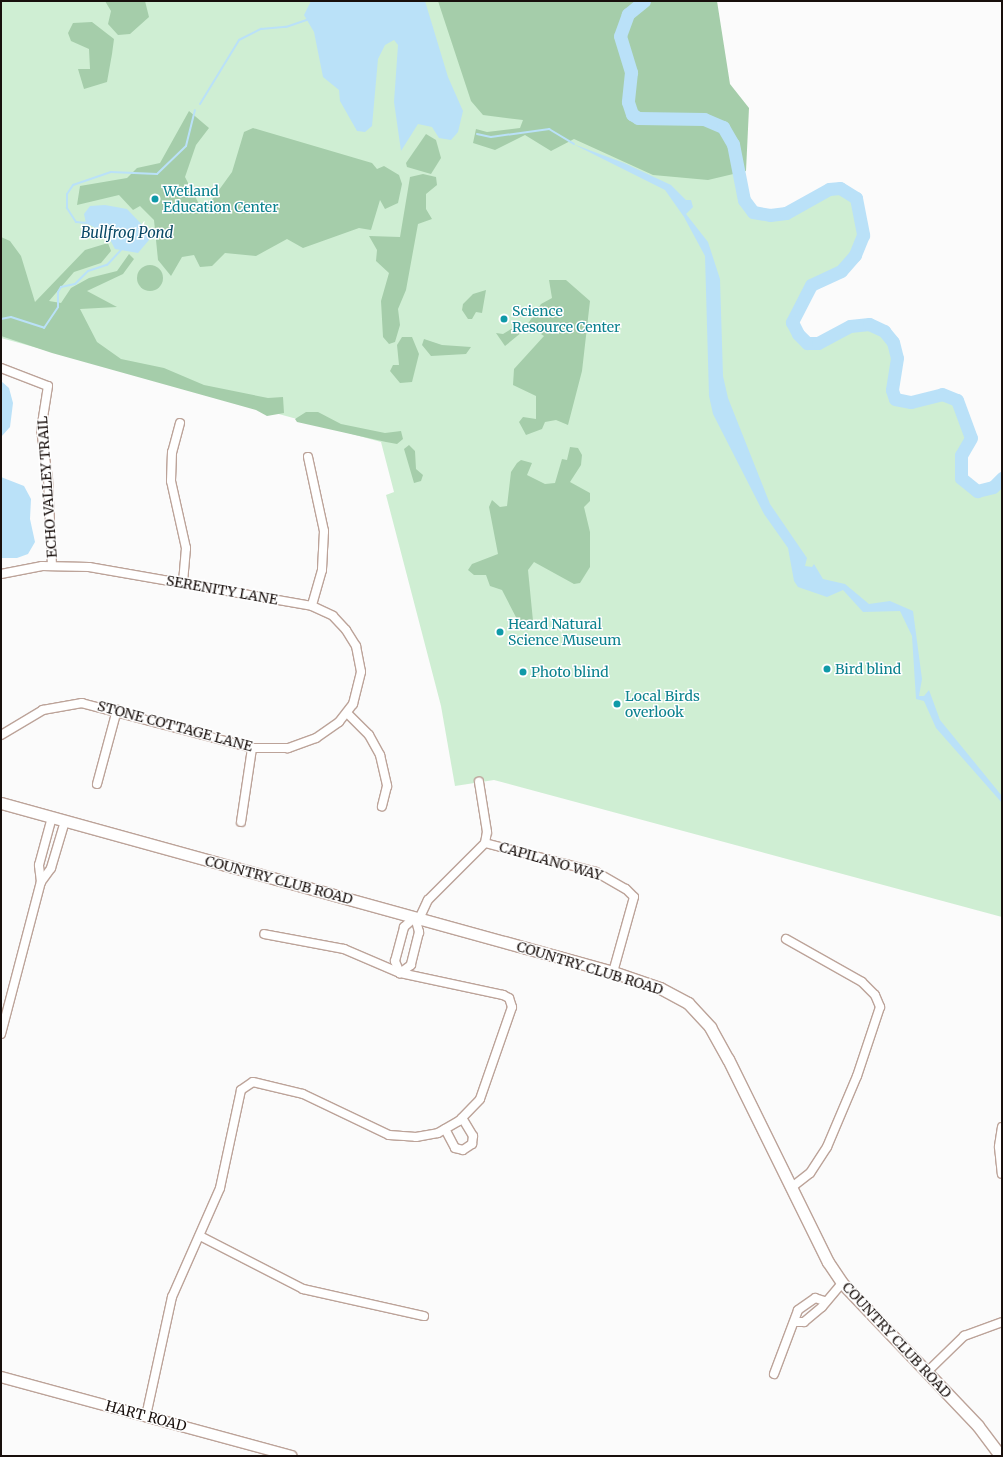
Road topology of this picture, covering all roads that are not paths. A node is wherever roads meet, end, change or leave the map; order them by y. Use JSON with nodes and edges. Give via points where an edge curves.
{"nodes":[{"id":1,"x":1,"y":368,"type":"edge"},
{"id":2,"x":180,"y":423,"type":"dead end"},
{"id":3,"x":308,"y":457,"type":"dead end"},
{"id":4,"x":52,"y":566,"type":"junction"},
{"id":5,"x":1,"y":574,"type":"edge"},
{"id":6,"x":183,"y":583,"type":"junction"},
{"id":7,"x":312,"y":606,"type":"junction"},
{"id":8,"x":117,"y":710,"type":"junction"},
{"id":9,"x":347,"y":713,"type":"junction"},
{"id":10,"x":1,"y":735,"type":"edge"},
{"id":11,"x":252,"y":748,"type":"junction"},
{"id":12,"x":478,"y":782,"type":"dead end"},
{"id":13,"x":97,"y":784,"type":"dead end"},
{"id":14,"x":1,"y":803,"type":"edge"},
{"id":15,"x":382,"y":806,"type":"dead end"},
{"id":16,"x":52,"y":817,"type":"junction"},
{"id":17,"x":65,"y":821,"type":"junction"},
{"id":18,"x":240,"y":822,"type":"dead end"},
{"id":19,"x":485,"y":843,"type":"junction"},
{"id":20,"x":41,"y":882,"type":"junction"},
{"id":21,"x":417,"y":918,"type":"junction"},
{"id":22,"x":264,"y":934,"type":"dead end"},
{"id":23,"x":786,"y":939,"type":"dead end"},
{"id":24,"x":613,"y":972,"type":"junction"},
{"id":25,"x":400,"y":973,"type":"junction"},
{"id":26,"x":1,"y":1034,"type":"edge"},
{"id":27,"x":462,"y":1118,"type":"junction"},
{"id":28,"x":1002,"y":1127,"type":"edge"},
{"id":29,"x":445,"y":1129,"type":"junction"},
{"id":30,"x":1002,"y":1174,"type":"edge"},
{"id":31,"x":791,"y":1188,"type":"junction"},
{"id":32,"x":200,"y":1236,"type":"junction"},
{"id":33,"x":842,"y":1284,"type":"junction"},
{"id":34,"x":824,"y":1301,"type":"junction"},
{"id":35,"x":424,"y":1316,"type":"dead end"},
{"id":36,"x":796,"y":1322,"type":"junction"},
{"id":37,"x":1002,"y":1322,"type":"edge"},
{"id":38,"x":927,"y":1372,"type":"junction"},
{"id":39,"x":774,"y":1374,"type":"dead end"},
{"id":40,"x":1,"y":1377,"type":"edge"},
{"id":41,"x":146,"y":1416,"type":"junction"},
{"id":42,"x":291,"y":1456,"type":"edge"},
{"id":43,"x":1001,"y":1456,"type":"edge"}],
"edges":[{"from":1,"to":4,"type":"street","name":"ECHO VALLEY TRAIL","via":[[48,386],[41,430],[48,478]]},
{"from":2,"to":6,"type":"street","via":[[172,452],[171,481],[186,548]]},
{"from":3,"to":7,"type":"street","via":[[324,531],[322,570]]},
{"from":4,"to":5,"type":"street","name":"SERENITY LANE"},
{"from":4,"to":6,"type":"street","name":"SERENITY LANE","via":[[95,568]]},
{"from":6,"to":7,"type":"street","name":"SERENITY LANE"},
{"from":7,"to":9,"type":"street","name":"SERENITY LANE","via":[[342,625],[358,653],[360,685]]},
{"from":8,"to":10,"type":"street","name":"STONE COTTAGE LANE","via":[[82,703],[56,705],[36,712]]},
{"from":8,"to":11,"type":"street","name":"STONE COTTAGE LANE"},
{"from":8,"to":13,"type":"street"},
{"from":9,"to":11,"type":"street","name":"STONE COTTAGE LANE","via":[[328,731],[303,744],[280,749]]},
{"from":9,"to":15,"type":"street","via":[[369,735],[380,755],[387,786]]},
{"from":11,"to":18,"type":"street"},
{"from":12,"to":19,"type":"street","via":[[487,832]]},
{"from":14,"to":16,"type":"main road","name":"COUNTRY CLUB ROAD"},
{"from":16,"to":17,"type":"main road","name":"COUNTRY CLUB ROAD"},
{"from":16,"to":20,"type":"street","via":[[39,865]]},
{"from":17,"to":20,"type":"street","via":[[52,868]]},
{"from":17,"to":21,"type":"main road","name":"COUNTRY CLUB ROAD"},
{"from":19,"to":21,"type":"street","via":[[428,900]]},
{"from":19,"to":24,"type":"street","name":"CAPILANO WAY","via":[[596,872],[621,884],[634,897]]},
{"from":20,"to":26,"type":"street"},
{"from":21,"to":24,"type":"main road","name":"COUNTRY CLUB ROAD"},
{"from":21,"to":25,"type":"street","via":[[420,932],[411,965]]},
{"from":21,"to":25,"type":"street","via":[[404,927],[396,961]]},
{"from":22,"to":25,"type":"street","via":[[344,949]]},
{"from":23,"to":31,"type":"street","via":[[862,982],[875,995],[880,1007],[860,1069],[827,1147],[810,1173]]},
{"from":24,"to":31,"type":"main road","name":"COUNTRY CLUB ROAD","via":[[674,995],[688,1003],[710,1027]]},
{"from":25,"to":27,"type":"street","via":[[489,991],[512,1002],[485,1091]]},
{"from":27,"to":29,"type":"street"},
{"from":27,"to":29,"type":"street","via":[[473,1136],[472,1144],[463,1150],[454,1148]]},
{"from":28,"to":30,"type":"street","via":[[999,1147]]},
{"from":29,"to":32,"type":"street","via":[[416,1137],[389,1135],[316,1099],[253,1082],[246,1084],[240,1090],[220,1188]]},
{"from":31,"to":33,"type":"main road","name":"COUNTRY CLUB ROAD"},
{"from":32,"to":35,"type":"street","via":[[303,1289]]},
{"from":32,"to":41,"type":"street","via":[[172,1297]]},
{"from":33,"to":34,"type":"street"},
{"from":33,"to":38,"type":"main road","name":"COUNTRY CLUB ROAD"},
{"from":34,"to":36,"type":"street","via":[[822,1307],[804,1322]]},
{"from":34,"to":36,"type":"street","via":[[815,1298],[798,1310]]},
{"from":36,"to":39,"type":"street"},
{"from":37,"to":38,"type":"street","via":[[964,1336]]},
{"from":38,"to":43,"type":"main road","name":"COUNTRY CLUB ROAD"},
{"from":40,"to":41,"type":"street","name":"HART ROAD"},
{"from":41,"to":42,"type":"street","name":"HART ROAD"}]}
